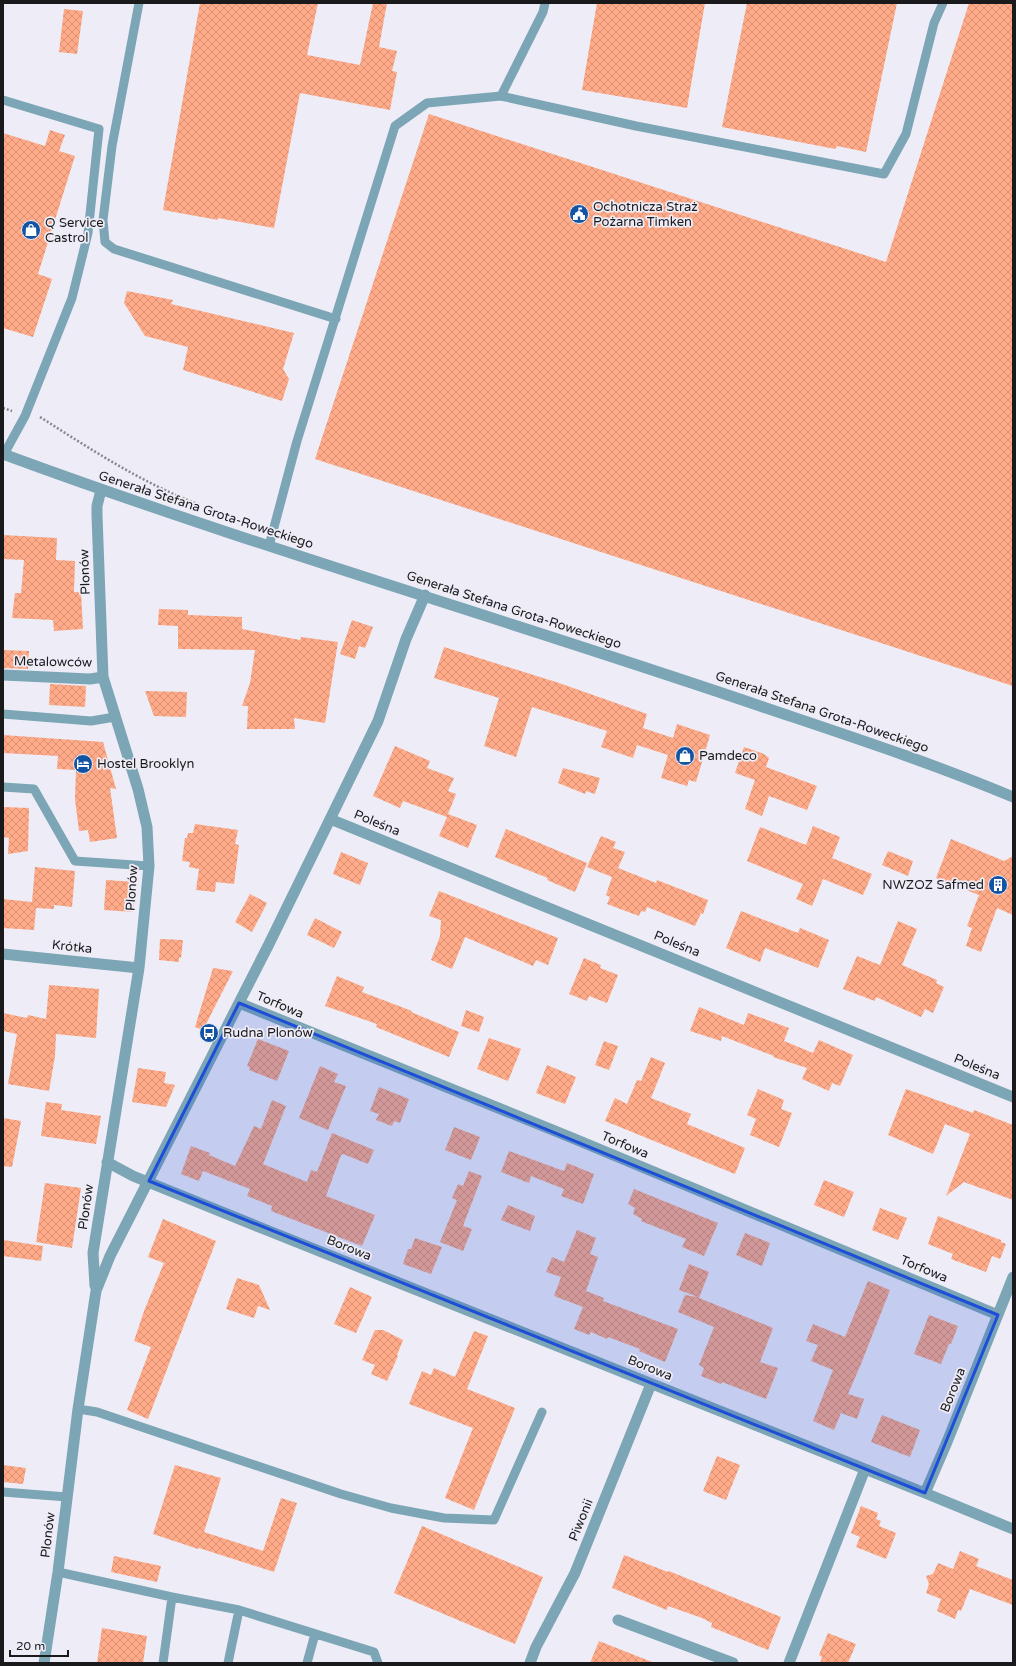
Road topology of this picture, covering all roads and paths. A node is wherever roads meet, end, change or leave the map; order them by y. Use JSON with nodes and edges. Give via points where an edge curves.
{"nodes":[{"id":1,"x":139,"y":3,"type":"edge"},
{"id":2,"x":545,"y":3,"type":"edge"},
{"id":3,"x":943,"y":3,"type":"edge"},
{"id":4,"x":501,"y":96,"type":"junction"},
{"id":5,"x":3,"y":100,"type":"edge"},
{"id":6,"x":336,"y":319,"type":"junction"},
{"id":7,"x":3,"y":408,"type":"edge"},
{"id":8,"x":25,"y":416,"type":"junction"},
{"id":9,"x":3,"y":455,"type":"edge"},
{"id":10,"x":101,"y":490,"type":"junction"},
{"id":11,"x":204,"y":507,"type":"dead end"},
{"id":12,"x":269,"y":546,"type":"junction"},
{"id":13,"x":425,"y":595,"type":"junction"},
{"id":14,"x":3,"y":675,"type":"edge"},
{"id":15,"x":103,"y":677,"type":"junction"},
{"id":16,"x":3,"y":714,"type":"edge"},
{"id":17,"x":115,"y":717,"type":"junction"},
{"id":18,"x":3,"y":787,"type":"edge"},
{"id":19,"x":1013,"y":797,"type":"edge"},
{"id":20,"x":330,"y":819,"type":"junction"},
{"id":21,"x":149,"y":866,"type":"junction"},
{"id":22,"x":3,"y":954,"type":"edge"},
{"id":23,"x":139,"y":968,"type":"junction"},
{"id":24,"x":239,"y":1003,"type":"junction"},
{"id":25,"x":1013,"y":1097,"type":"edge"},
{"id":26,"x":107,"y":1162,"type":"junction"},
{"id":27,"x":149,"y":1181,"type":"junction"},
{"id":28,"x":1013,"y":1278,"type":"edge"},
{"id":29,"x":96,"y":1291,"type":"junction"},
{"id":30,"x":998,"y":1315,"type":"junction"},
{"id":31,"x":651,"y":1384,"type":"junction"},
{"id":32,"x":78,"y":1409,"type":"junction"},
{"id":33,"x":542,"y":1412,"type":"dead end"},
{"id":34,"x":865,"y":1469,"type":"junction"},
{"id":35,"x":3,"y":1492,"type":"edge"},
{"id":36,"x":925,"y":1493,"type":"junction"},
{"id":37,"x":67,"y":1497,"type":"junction"},
{"id":38,"x":1013,"y":1529,"type":"edge"},
{"id":39,"x":58,"y":1572,"type":"junction"},
{"id":40,"x":172,"y":1597,"type":"junction"},
{"id":41,"x":239,"y":1610,"type":"junction"},
{"id":42,"x":618,"y":1620,"type":"dead end"},
{"id":43,"x":315,"y":1634,"type":"junction"},
{"id":44,"x":44,"y":1663,"type":"edge"},
{"id":45,"x":163,"y":1663,"type":"edge"},
{"id":46,"x":228,"y":1663,"type":"edge"},
{"id":47,"x":307,"y":1663,"type":"edge"},
{"id":48,"x":378,"y":1663,"type":"edge"},
{"id":49,"x":530,"y":1663,"type":"edge"},
{"id":50,"x":732,"y":1663,"type":"edge"},
{"id":51,"x":790,"y":1663,"type":"edge"}],
"edges":[{"from":1,"to":6,"type":"lane","via":[[112,146],[103,220],[105,242],[114,249]]},
{"from":2,"to":4,"type":"lane","via":[[543,12]]},
{"from":3,"to":4,"type":"lane","via":[[934,23],[906,134],[884,174],[636,126]]},
{"from":4,"to":6,"type":"lane","via":[[427,103],[395,126]]},
{"from":5,"to":8,"type":"lane","via":[[99,129],[88,233],[72,298]]},
{"from":6,"to":12,"type":"lane"},
{"from":7,"to":8,"type":"path"},
{"from":8,"to":9,"type":"lane"},
{"from":8,"to":11,"type":"path","via":[[40,417],[116,465],[169,493]]},
{"from":9,"to":10,"type":"street","name":"Generała Stefana Grota-Roweckiego"},
{"from":10,"to":12,"type":"street","name":"Generała Stefana Grota-Roweckiego"},
{"from":10,"to":15,"type":"street","name":"Plonów","via":[[97,511]]},
{"from":12,"to":13,"type":"street","name":"Generała Stefana Grota-Roweckiego"},
{"from":13,"to":19,"type":"street","name":"Generała Stefana Grota-Roweckiego","via":[[698,684],[967,777]]},
{"from":13,"to":20,"type":"street","name":"Plonów","via":[[406,639],[378,721]]},
{"from":14,"to":15,"type":"street","name":"Metalowców","via":[[90,679]]},
{"from":15,"to":17,"type":"street","name":"Plonów"},
{"from":16,"to":17,"type":"lane","via":[[91,721]]},
{"from":17,"to":21,"type":"street","name":"Plonów","via":[[147,827]]},
{"from":18,"to":21,"type":"lane","via":[[34,789],[75,861]]},
{"from":20,"to":24,"type":"street","name":"Plonów"},
{"from":20,"to":25,"type":"street","name":"Poleśna"},
{"from":21,"to":23,"type":"street","name":"Plonów"},
{"from":22,"to":23,"type":"street","name":"Krótka"},
{"from":23,"to":26,"type":"street","name":"Plonów"},
{"from":24,"to":27,"type":"street","name":"Plonów"},
{"from":24,"to":30,"type":"street","name":"Torfowa"},
{"from":26,"to":27,"type":"street","name":"Borowa","via":[[133,1176]]},
{"from":26,"to":29,"type":"street","name":"Plonów","via":[[93,1253]]},
{"from":27,"to":29,"type":"street","name":"Plonów","via":[[110,1256]]},
{"from":27,"to":31,"type":"street","name":"Borowa"},
{"from":28,"to":30,"type":"street","name":"Borowa"},
{"from":29,"to":32,"type":"street","name":"Plonów"},
{"from":30,"to":36,"type":"street","name":"Borowa"},
{"from":31,"to":34,"type":"street","name":"Borowa"},
{"from":31,"to":49,"type":"street","name":"Piwonii","via":[[575,1573]]},
{"from":32,"to":33,"type":"lane","via":[[96,1412],[341,1494],[392,1508],[444,1518],[494,1520]]},
{"from":32,"to":37,"type":"street","name":"Plonów"},
{"from":34,"to":36,"type":"street","name":"Borowa"},
{"from":34,"to":51,"type":"street"},
{"from":35,"to":37,"type":"lane"},
{"from":36,"to":38,"type":"street"},
{"from":37,"to":39,"type":"street","name":"Plonów"},
{"from":39,"to":40,"type":"lane"},
{"from":39,"to":44,"type":"street","name":"Plonów"},
{"from":40,"to":41,"type":"lane"},
{"from":40,"to":45,"type":"lane"},
{"from":41,"to":43,"type":"lane"},
{"from":41,"to":46,"type":"lane"},
{"from":42,"to":50,"type":"street"},
{"from":43,"to":47,"type":"lane"},
{"from":43,"to":48,"type":"lane","via":[[374,1652]]}]}
